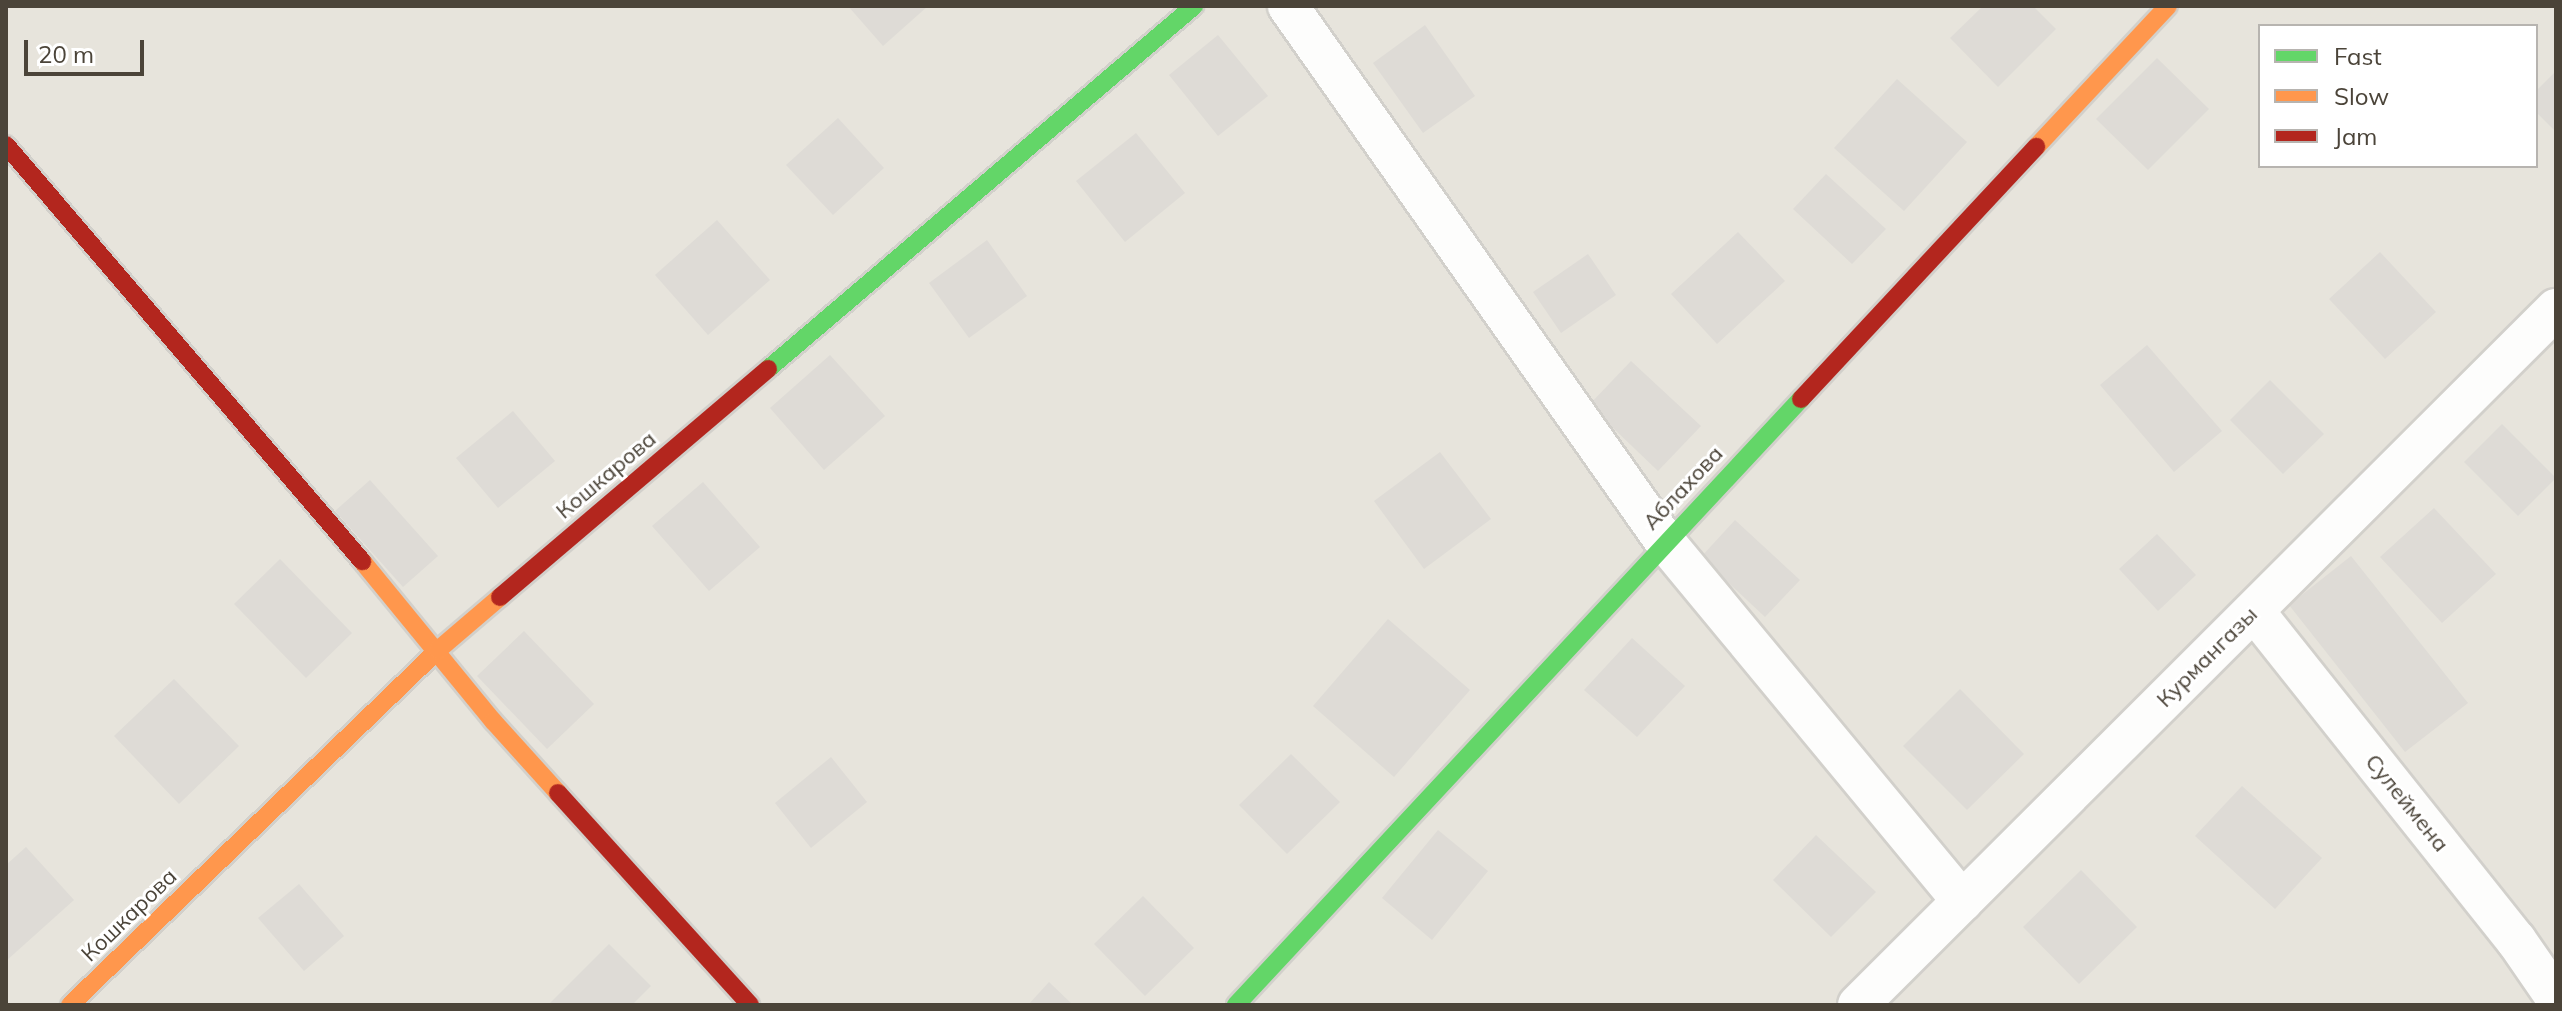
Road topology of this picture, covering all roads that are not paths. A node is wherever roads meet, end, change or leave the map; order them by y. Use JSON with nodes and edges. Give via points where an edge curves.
{"nodes":[{"id":1,"x":1194,"y":6,"type":"edge"},
{"id":2,"x":1288,"y":6,"type":"edge"},
{"id":3,"x":2168,"y":6,"type":"edge"},
{"id":4,"x":6,"y":145,"type":"edge"},
{"id":5,"x":2556,"y":309,"type":"edge"},
{"id":6,"x":1666,"y":543,"type":"junction"},
{"id":7,"x":2254,"y":611,"type":"junction"},
{"id":8,"x":438,"y":650,"type":"junction"},
{"id":9,"x":1962,"y":901,"type":"junction"},
{"id":10,"x":2556,"y":998,"type":"edge"},
{"id":11,"x":70,"y":1005,"type":"edge"},
{"id":12,"x":750,"y":1005,"type":"edge"},
{"id":13,"x":1236,"y":1005,"type":"edge"},
{"id":14,"x":1858,"y":1005,"type":"edge"}],
"edges":[{"from":1,"to":8,"type":"street","name":"Кошкарова"},
{"from":2,"to":6,"type":"street"},
{"from":3,"to":6,"type":"street","name":"Аблахова"},
{"from":4,"to":8,"type":"street"},
{"from":5,"to":7,"type":"street","name":"Курмангазы"},
{"from":6,"to":9,"type":"street"},
{"from":6,"to":13,"type":"street","name":"Аблахова"},
{"from":7,"to":9,"type":"street","name":"Курмангазы"},
{"from":7,"to":10,"type":"street","name":"Сулеймена","via":[[2516,940]]},
{"from":8,"to":11,"type":"street","name":"Кошкарова"},
{"from":8,"to":12,"type":"street","via":[[493,721]]},
{"from":9,"to":14,"type":"street","name":"Курмангазы"}]}
